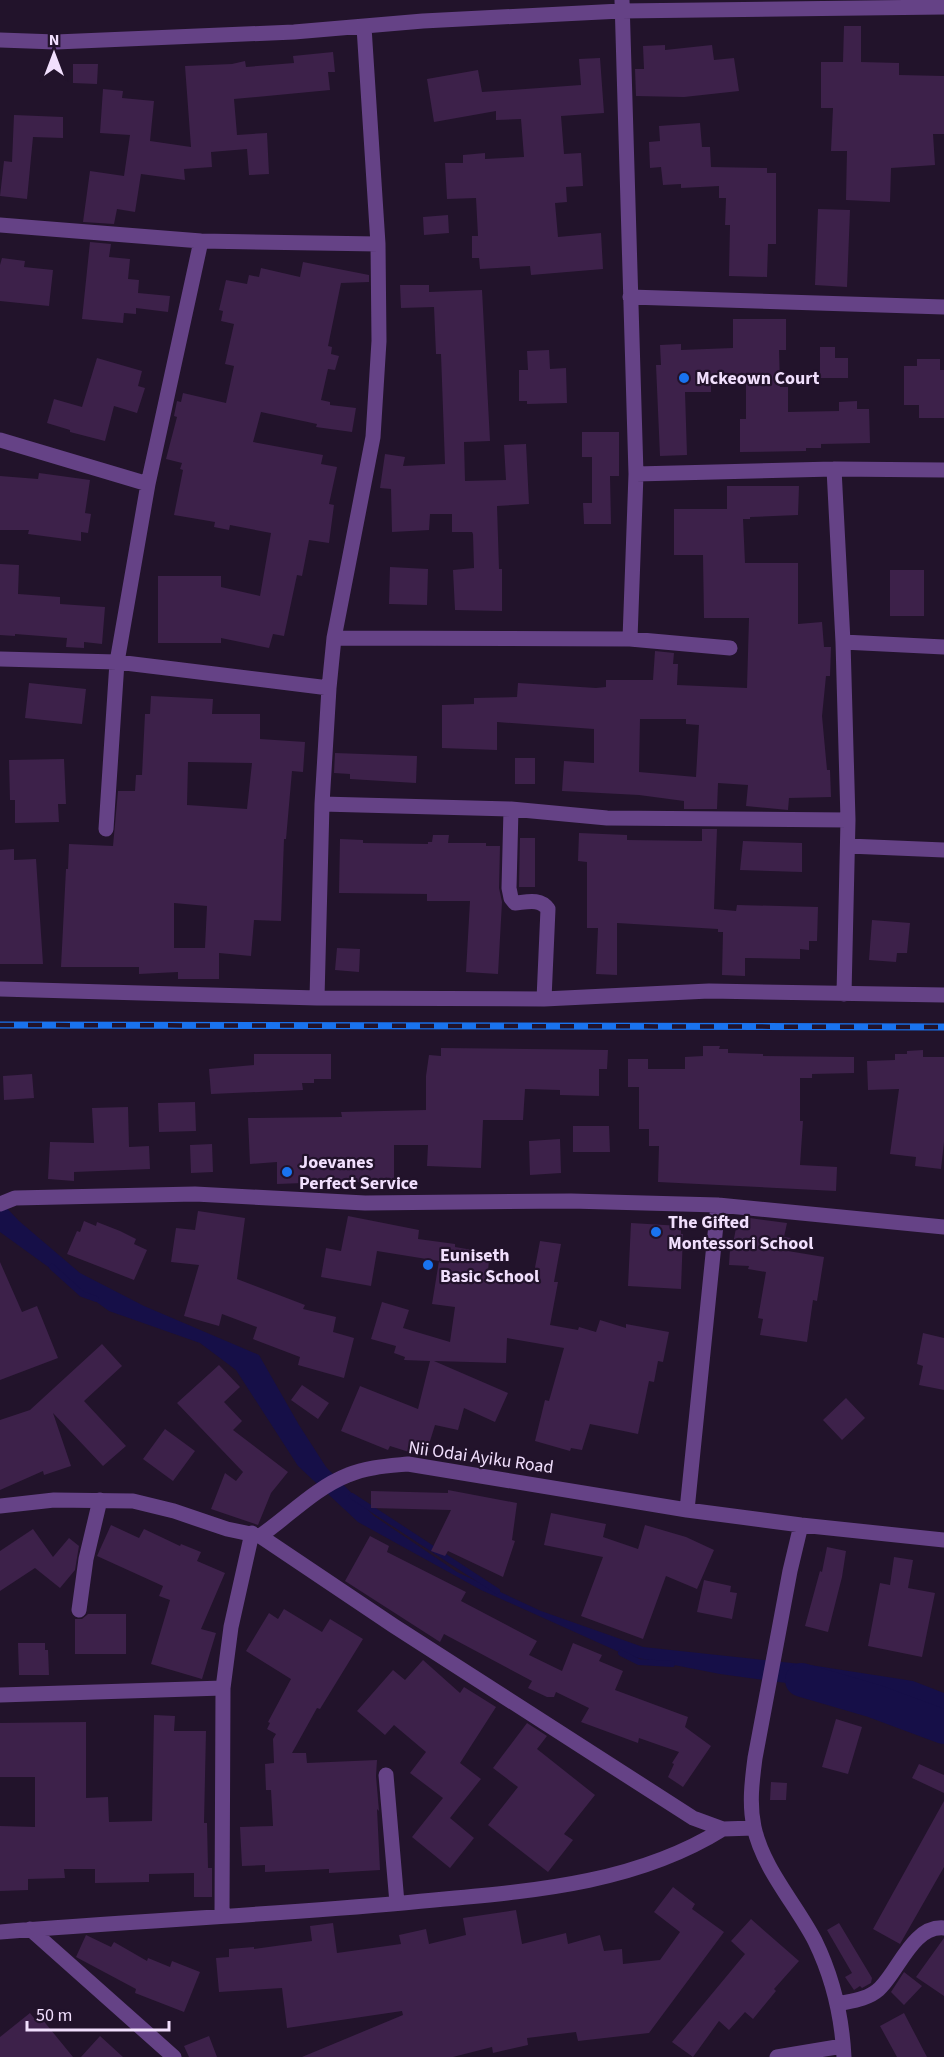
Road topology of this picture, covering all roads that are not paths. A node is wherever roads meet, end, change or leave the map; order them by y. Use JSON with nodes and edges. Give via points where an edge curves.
{"nodes":[{"id":1,"x":621,"y":5,"type":"edge"},
{"id":2,"x":944,"y":7,"type":"edge"},
{"id":3,"x":364,"y":27,"type":"junction"},
{"id":4,"x":0,"y":39,"type":"edge"},
{"id":5,"x":0,"y":225,"type":"edge"},
{"id":6,"x":201,"y":241,"type":"junction"},
{"id":7,"x":378,"y":244,"type":"junction"},
{"id":8,"x":630,"y":297,"type":"junction"},
{"id":9,"x":944,"y":307,"type":"edge"},
{"id":10,"x":0,"y":440,"type":"edge"},
{"id":11,"x":834,"y":469,"type":"junction"},
{"id":12,"x":944,"y":470,"type":"edge"},
{"id":13,"x":636,"y":474,"type":"junction"},
{"id":14,"x":148,"y":484,"type":"junction"},
{"id":15,"x":334,"y":638,"type":"junction"},
{"id":16,"x":630,"y":639,"type":"junction"},
{"id":17,"x":843,"y":642,"type":"junction"},
{"id":18,"x":944,"y":646,"type":"edge"},
{"id":19,"x":730,"y":648,"type":"dead end"},
{"id":20,"x":0,"y":659,"type":"edge"},
{"id":21,"x":117,"y":662,"type":"junction"},
{"id":22,"x":328,"y":687,"type":"junction"},
{"id":23,"x":322,"y":804,"type":"junction"},
{"id":24,"x":511,"y":809,"type":"junction"},
{"id":25,"x":848,"y":820,"type":"junction"},
{"id":26,"x":106,"y":829,"type":"dead end"},
{"id":27,"x":848,"y":846,"type":"junction"},
{"id":28,"x":944,"y":850,"type":"edge"},
{"id":29,"x":0,"y":989,"type":"edge"},
{"id":30,"x":844,"y":994,"type":"junction"},
{"id":31,"x":944,"y":995,"type":"edge"},
{"id":32,"x":317,"y":998,"type":"junction"},
{"id":33,"x":544,"y":999,"type":"junction"},
{"id":34,"x":0,"y":1204,"type":"edge"},
{"id":35,"x":718,"y":1205,"type":"junction"},
{"id":36,"x":944,"y":1227,"type":"edge"},
{"id":37,"x":100,"y":1500,"type":"junction"},
{"id":38,"x":0,"y":1506,"type":"edge"},
{"id":39,"x":687,"y":1510,"type":"junction"},
{"id":40,"x":801,"y":1525,"type":"junction"},
{"id":41,"x":256,"y":1535,"type":"junction"},
{"id":42,"x":944,"y":1540,"type":"edge"},
{"id":43,"x":79,"y":1610,"type":"dead end"},
{"id":44,"x":223,"y":1688,"type":"junction"},
{"id":45,"x":0,"y":1695,"type":"edge"},
{"id":46,"x":386,"y":1775,"type":"dead end"},
{"id":47,"x":754,"y":1828,"type":"junction"},
{"id":48,"x":723,"y":1829,"type":"junction"},
{"id":49,"x":397,"y":1903,"type":"junction"},
{"id":50,"x":222,"y":1916,"type":"junction"},
{"id":51,"x":944,"y":1928,"type":"edge"},
{"id":52,"x":30,"y":1929,"type":"junction"},
{"id":53,"x":0,"y":1932,"type":"edge"},
{"id":54,"x":838,"y":2004,"type":"junction"},
{"id":55,"x":843,"y":2052,"type":"edge"},
{"id":56,"x":174,"y":2057,"type":"edge"},
{"id":57,"x":777,"y":2057,"type":"edge"}],
"edges":[{"from":1,"to":2,"type":"street"},
{"from":1,"to":3,"type":"street"},
{"from":1,"to":8,"type":"street"},
{"from":3,"to":4,"type":"street","via":[[56,42]]},
{"from":3,"to":7,"type":"street"},
{"from":5,"to":6,"type":"street"},
{"from":6,"to":7,"type":"street"},
{"from":6,"to":14,"type":"street"},
{"from":7,"to":15,"type":"street","via":[[379,341],[373,437]]},
{"from":8,"to":9,"type":"street"},
{"from":8,"to":13,"type":"street"},
{"from":10,"to":14,"type":"street"},
{"from":11,"to":12,"type":"street"},
{"from":11,"to":13,"type":"street"},
{"from":11,"to":17,"type":"street"},
{"from":13,"to":16,"type":"street"},
{"from":14,"to":21,"type":"street"},
{"from":15,"to":16,"type":"street"},
{"from":15,"to":22,"type":"street"},
{"from":16,"to":19,"type":"street"},
{"from":17,"to":18,"type":"street"},
{"from":17,"to":25,"type":"street"},
{"from":20,"to":21,"type":"street"},
{"from":21,"to":22,"type":"street"},
{"from":21,"to":26,"type":"street"},
{"from":22,"to":23,"type":"street"},
{"from":23,"to":24,"type":"street"},
{"from":23,"to":32,"type":"street"},
{"from":24,"to":25,"type":"street","via":[[607,818]]},
{"from":24,"to":33,"type":"street","via":[[511,898],[515,903],[544,904],[548,909]]},
{"from":25,"to":27,"type":"street"},
{"from":27,"to":28,"type":"street"},
{"from":27,"to":30,"type":"street"},
{"from":29,"to":32,"type":"street"},
{"from":30,"to":31,"type":"street"},
{"from":30,"to":33,"type":"street","via":[[709,991]]},
{"from":32,"to":33,"type":"street"},
{"from":34,"to":35,"type":"street","via":[[15,1198],[195,1194],[365,1203]]},
{"from":35,"to":36,"type":"street"},
{"from":35,"to":39,"type":"street"},
{"from":37,"to":38,"type":"street"},
{"from":37,"to":41,"type":"street","via":[[133,1501]]},
{"from":37,"to":43,"type":"street"},
{"from":39,"to":40,"type":"street","name":"Nii Odai Ayiku Road"},
{"from":39,"to":41,"type":"street","name":"Nii Odai Ayiku Road","via":[[408,1464],[376,1466],[348,1475],[322,1488]]},
{"from":40,"to":42,"type":"street","name":"Nii Odai Ayiku Road"},
{"from":40,"to":47,"type":"street","via":[[751,1786]]},
{"from":41,"to":44,"type":"street","via":[[231,1627]]},
{"from":41,"to":48,"type":"street","via":[[693,1818]]},
{"from":44,"to":45,"type":"street"},
{"from":44,"to":50,"type":"street"},
{"from":46,"to":49,"type":"street"},
{"from":47,"to":48,"type":"street"},
{"from":47,"to":54,"type":"street","via":[[765,1856],[815,1942]]},
{"from":48,"to":49,"type":"street","via":[[697,1845],[640,1868],[580,1883]]},
{"from":49,"to":50,"type":"street"},
{"from":50,"to":52,"type":"street"},
{"from":51,"to":54,"type":"street","via":[[918,1937],[878,1991]]},
{"from":52,"to":53,"type":"street"},
{"from":52,"to":56,"type":"street"},
{"from":54,"to":55,"type":"street"},
{"from":55,"to":57,"type":"street"}]}
